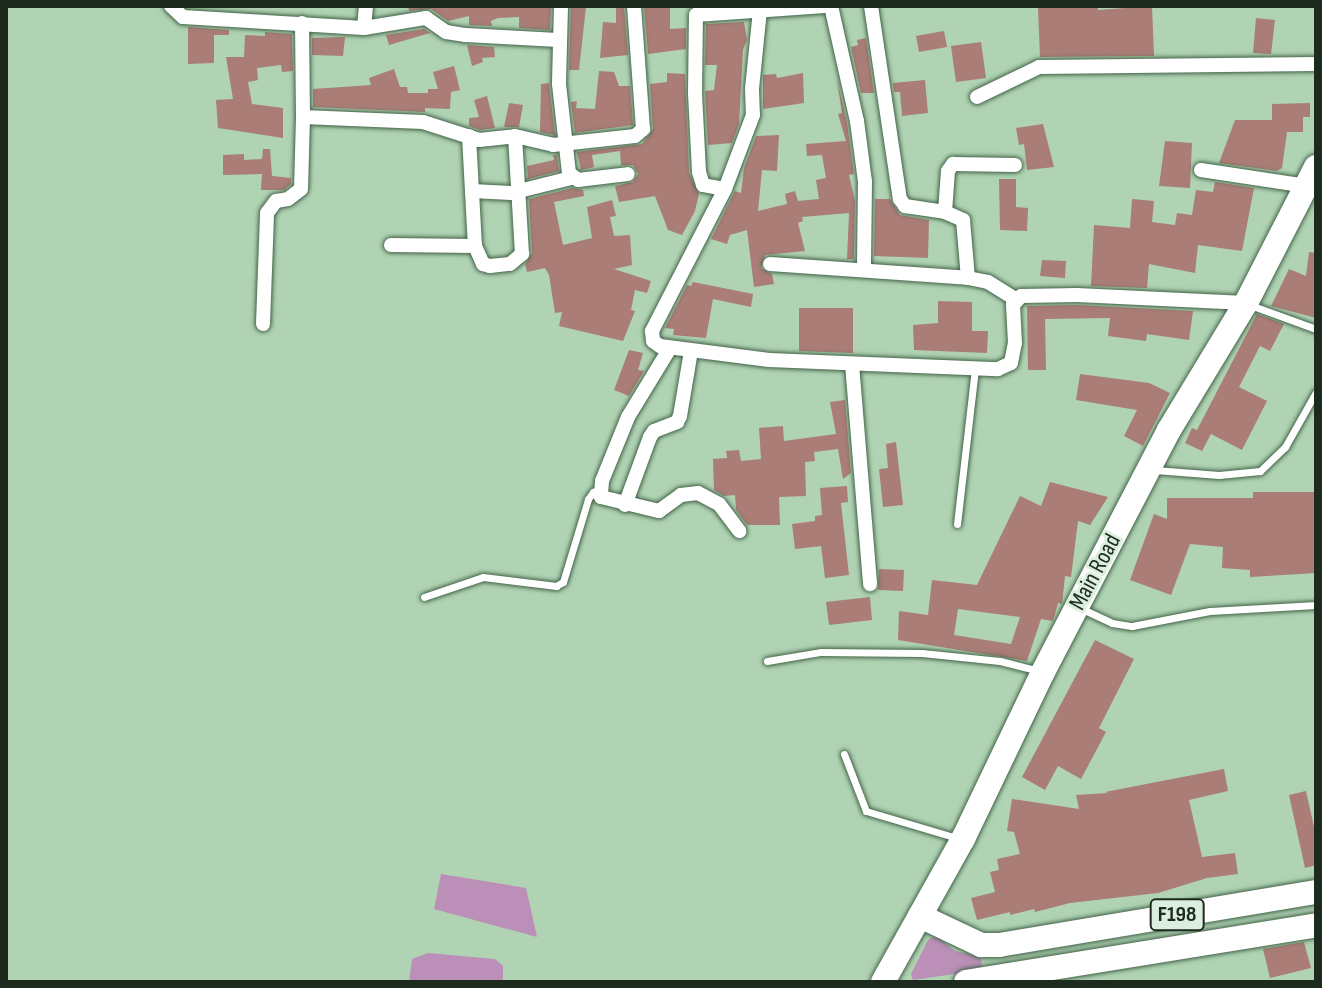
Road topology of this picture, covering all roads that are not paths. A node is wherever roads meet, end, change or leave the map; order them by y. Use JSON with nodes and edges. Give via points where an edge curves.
{"nodes":[{"id":1,"x":171,"y":6,"type":"edge"},
{"id":2,"x":366,"y":6,"type":"edge"},
{"id":3,"x":561,"y":6,"type":"edge"},
{"id":4,"x":634,"y":6,"type":"edge"},
{"id":5,"x":809,"y":6,"type":"edge"},
{"id":6,"x":828,"y":6,"type":"edge"},
{"id":7,"x":871,"y":6,"type":"edge"},
{"id":8,"x":760,"y":10,"type":"junction"},
{"id":9,"x":302,"y":23,"type":"junction"},
{"id":10,"x":364,"y":28,"type":"junction"},
{"id":11,"x":558,"y":40,"type":"junction"},
{"id":12,"x":1316,"y":64,"type":"edge"},
{"id":13,"x":977,"y":97,"type":"dead end"},
{"id":14,"x":303,"y":117,"type":"junction"},
{"id":15,"x":469,"y":136,"type":"junction"},
{"id":16,"x":515,"y":136,"type":"junction"},
{"id":17,"x":565,"y":142,"type":"junction"},
{"id":18,"x":1015,"y":165,"type":"dead end"},
{"id":19,"x":1201,"y":170,"type":"dead end"},
{"id":20,"x":628,"y":174,"type":"dead end"},
{"id":21,"x":1311,"y":176,"type":"edge"},
{"id":22,"x":571,"y":178,"type":"junction"},
{"id":23,"x":725,"y":189,"type":"junction"},
{"id":24,"x":472,"y":191,"type":"junction"},
{"id":25,"x":519,"y":191,"type":"junction"},
{"id":26,"x":945,"y":212,"type":"junction"},
{"id":27,"x":391,"y":245,"type":"dead end"},
{"id":28,"x":475,"y":246,"type":"junction"},
{"id":29,"x":770,"y":264,"type":"dead end"},
{"id":30,"x":864,"y":269,"type":"junction"},
{"id":31,"x":968,"y":278,"type":"junction"},
{"id":32,"x":1017,"y":300,"type":"junction"},
{"id":33,"x":1246,"y":303,"type":"junction"},
{"id":34,"x":263,"y":324,"type":"dead end"},
{"id":35,"x":1316,"y":329,"type":"edge"},
{"id":36,"x":670,"y":348,"type":"junction"},
{"id":37,"x":691,"y":351,"type":"junction"},
{"id":38,"x":852,"y":364,"type":"junction"},
{"id":39,"x":975,"y":369,"type":"junction"},
{"id":40,"x":1316,"y":392,"type":"edge"},
{"id":41,"x":1148,"y":469,"type":"junction"},
{"id":42,"x":602,"y":489,"type":"junction"},
{"id":43,"x":625,"y":505,"type":"junction"},
{"id":44,"x":957,"y":524,"type":"dead end"},
{"id":45,"x":739,"y":531,"type":"dead end"},
{"id":46,"x":870,"y":584,"type":"dead end"},
{"id":47,"x":424,"y":597,"type":"dead end"},
{"id":48,"x":1316,"y":605,"type":"edge"},
{"id":49,"x":1077,"y":607,"type":"junction"},
{"id":50,"x":767,"y":661,"type":"dead end"},
{"id":51,"x":1043,"y":672,"type":"junction"},
{"id":52,"x":844,"y":754,"type":"dead end"},
{"id":53,"x":963,"y":839,"type":"junction"},
{"id":54,"x":1316,"y":892,"type":"edge"},
{"id":55,"x":920,"y":916,"type":"junction"},
{"id":56,"x":1316,"y":925,"type":"edge"},
{"id":57,"x":1039,"y":938,"type":"junction"},
{"id":58,"x":1046,"y":967,"type":"junction"},
{"id":59,"x":883,"y":982,"type":"edge"},
{"id":60,"x":966,"y":982,"type":"edge"}],
"edges":[{"from":1,"to":9,"type":"street","via":[[183,17]]},
{"from":2,"to":10,"type":"street"},
{"from":3,"to":11,"type":"street"},
{"from":4,"to":17,"type":"street","via":[[643,129],[622,139]]},
{"from":5,"to":6,"type":"street"},
{"from":5,"to":8,"type":"street"},
{"from":6,"to":30,"type":"street","via":[[857,121],[865,182]]},
{"from":7,"to":26,"type":"street","via":[[900,199],[905,206]]},
{"from":8,"to":23,"type":"street","via":[[753,115]]},
{"from":8,"to":23,"type":"street","via":[[701,13],[696,18],[699,172],[703,185]]},
{"from":9,"to":10,"type":"street"},
{"from":9,"to":14,"type":"street"},
{"from":10,"to":11,"type":"street","via":[[426,18],[446,32]]},
{"from":11,"to":17,"type":"street"},
{"from":12,"to":13,"type":"street","via":[[1039,67]]},
{"from":14,"to":15,"type":"street","via":[[423,122]]},
{"from":14,"to":34,"type":"street","via":[[301,189],[276,201],[267,213]]},
{"from":15,"to":16,"type":"street","via":[[491,141]]},
{"from":15,"to":24,"type":"street"},
{"from":16,"to":17,"type":"street","via":[[553,145]]},
{"from":16,"to":25,"type":"street"},
{"from":17,"to":22,"type":"street"},
{"from":18,"to":26,"type":"street","via":[[953,164]]},
{"from":19,"to":21,"type":"street"},
{"from":20,"to":22,"type":"street"},
{"from":21,"to":33,"type":"main road","name":"Main Road"},
{"from":22,"to":25,"type":"street"},
{"from":23,"to":36,"type":"street","via":[[652,331],[653,341]]},
{"from":24,"to":25,"type":"street"},
{"from":24,"to":28,"type":"street"},
{"from":25,"to":28,"type":"street","via":[[523,243],[518,261],[483,264]]},
{"from":26,"to":31,"type":"street","via":[[963,220]]},
{"from":27,"to":28,"type":"street"},
{"from":29,"to":30,"type":"street"},
{"from":30,"to":31,"type":"street"},
{"from":31,"to":32,"type":"street","via":[[988,282]]},
{"from":32,"to":33,"type":"street","via":[[1077,295]]},
{"from":32,"to":39,"type":"street","via":[[1011,363]]},
{"from":33,"to":35,"type":"lane"},
{"from":33,"to":41,"type":"main road","name":"Main Road"},
{"from":36,"to":37,"type":"street"},
{"from":36,"to":42,"type":"street","via":[[628,417]]},
{"from":37,"to":38,"type":"street"},
{"from":37,"to":43,"type":"street","via":[[680,416],[650,437]]},
{"from":38,"to":39,"type":"street"},
{"from":38,"to":46,"type":"street"},
{"from":39,"to":44,"type":"lane"},
{"from":40,"to":41,"type":"lane","via":[[1285,447],[1260,471],[1219,475]]},
{"from":41,"to":49,"type":"main road","name":"Main Road"},
{"from":42,"to":43,"type":"street","via":[[606,501]]},
{"from":42,"to":47,"type":"lane","via":[[588,499],[563,582],[556,586],[483,577]]},
{"from":43,"to":45,"type":"street","via":[[659,511],[681,495],[698,493],[719,504]]},
{"from":48,"to":49,"type":"lane","via":[[1210,611],[1132,626]]},
{"from":49,"to":51,"type":"main road","name":"Main Road"},
{"from":50,"to":51,"type":"lane","via":[[821,652],[922,653],[1000,661]]},
{"from":51,"to":53,"type":"main road","name":"Main Road"},
{"from":52,"to":53,"type":"lane","via":[[866,811]]},
{"from":53,"to":55,"type":"main road","name":"Main Road"},
{"from":54,"to":57,"type":"main road","number":"F198"},
{"from":55,"to":57,"type":"main road","number":"F198","via":[[981,945]]},
{"from":55,"to":59,"type":"main road","name":"Main Road"},
{"from":56,"to":58,"type":"main road","number":"F198"},
{"from":57,"to":58,"type":"main road"},
{"from":58,"to":60,"type":"main road","number":"F198"}]}
